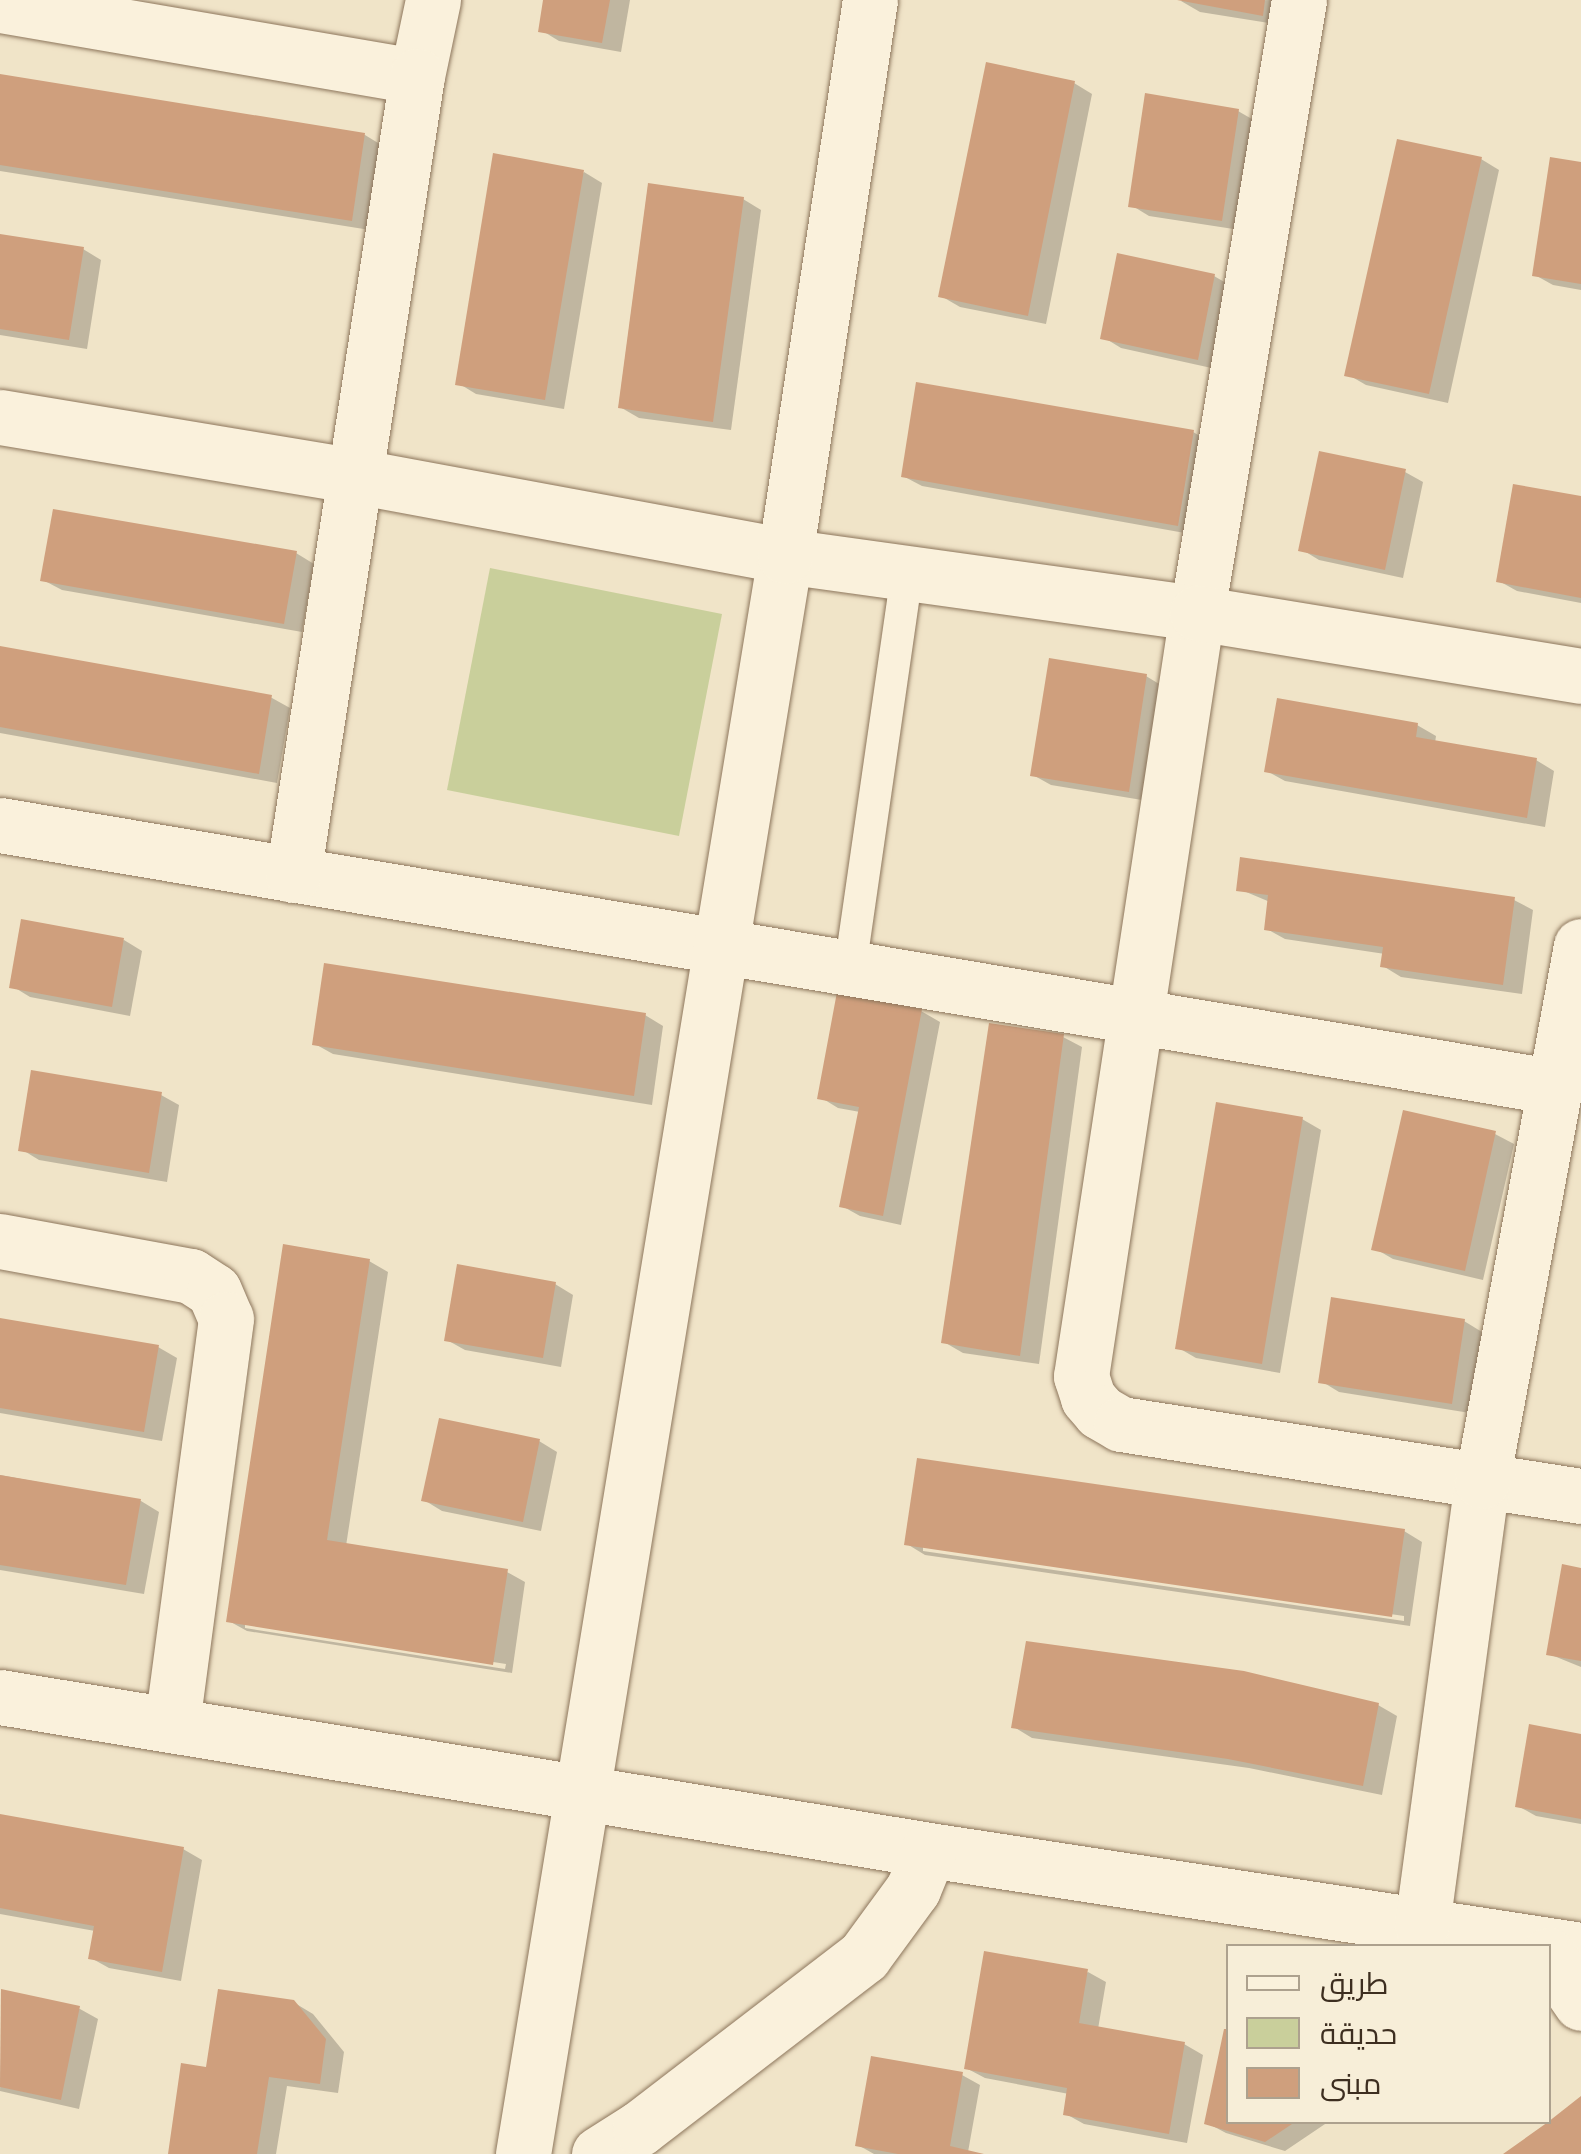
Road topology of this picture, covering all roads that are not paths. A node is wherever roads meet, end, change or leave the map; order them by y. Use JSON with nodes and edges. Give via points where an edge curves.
{"nodes":[{"id":1,"x":433,"y":0,"type":"edge"},
{"id":2,"x":870,"y":0,"type":"edge"},
{"id":3,"x":1300,"y":0,"type":"edge"},
{"id":4,"x":0,"y":6,"type":"edge"},
{"id":5,"x":418,"y":76,"type":"junction"},
{"id":6,"x":0,"y":417,"type":"edge"},
{"id":7,"x":356,"y":476,"type":"junction"},
{"id":8,"x":785,"y":556,"type":"junction"},
{"id":9,"x":907,"y":573,"type":"junction"},
{"id":10,"x":1197,"y":613,"type":"junction"},
{"id":11,"x":1581,"y":676,"type":"edge"},
{"id":12,"x":0,"y":825,"type":"edge"},
{"id":13,"x":293,"y":874,"type":"junction"},
{"id":14,"x":1581,"y":946,"type":"edge"},
{"id":15,"x":720,"y":947,"type":"junction"},
{"id":16,"x":850,"y":969,"type":"junction"},
{"id":17,"x":1134,"y":1017,"type":"junction"},
{"id":18,"x":1554,"y":1087,"type":"junction"},
{"id":19,"x":0,"y":1242,"type":"edge"},
{"id":20,"x":1482,"y":1481,"type":"junction"},
{"id":21,"x":1581,"y":1496,"type":"edge"},
{"id":22,"x":0,"y":1696,"type":"edge"},
{"id":23,"x":172,"y":1724,"type":"junction"},
{"id":24,"x":579,"y":1792,"type":"junction"},
{"id":25,"x":929,"y":1850,"type":"junction"},
{"id":26,"x":1422,"y":1925,"type":"junction"},
{"id":27,"x":1526,"y":1944,"type":"edge"},
{"id":28,"x":1553,"y":1949,"type":"edge"},
{"id":29,"x":1581,"y":2003,"type":"edge"},
{"id":30,"x":522,"y":2154,"type":"edge"},
{"id":31,"x":600,"y":2154,"type":"edge"}],
"edges":[{"from":1,"to":5,"type":"street"},
{"from":2,"to":8,"type":"street"},
{"from":3,"to":10,"type":"street"},
{"from":4,"to":5,"type":"street"},
{"from":5,"to":7,"type":"street"},
{"from":6,"to":7,"type":"street"},
{"from":7,"to":8,"type":"street"},
{"from":7,"to":13,"type":"street"},
{"from":8,"to":9,"type":"street"},
{"from":8,"to":15,"type":"street"},
{"from":9,"to":10,"type":"street"},
{"from":9,"to":16,"type":"lane"},
{"from":10,"to":11,"type":"street"},
{"from":10,"to":17,"type":"street"},
{"from":12,"to":13,"type":"street"},
{"from":13,"to":15,"type":"street"},
{"from":14,"to":18,"type":"street"},
{"from":15,"to":16,"type":"street"},
{"from":15,"to":24,"type":"street"},
{"from":16,"to":17,"type":"street"},
{"from":17,"to":18,"type":"street"},
{"from":17,"to":20,"type":"street","via":[[1081,1376],[1088,1398],[1121,1424]]},
{"from":18,"to":20,"type":"street"},
{"from":19,"to":23,"type":"street","via":[[191,1276],[214,1292],[226,1319]]},
{"from":20,"to":21,"type":"street"},
{"from":20,"to":26,"type":"street"},
{"from":22,"to":23,"type":"street"},
{"from":23,"to":24,"type":"street"},
{"from":24,"to":25,"type":"street"},
{"from":24,"to":30,"type":"street"},
{"from":25,"to":26,"type":"street"},
{"from":25,"to":31,"type":"street","via":[[914,1890],[864,1956]]},
{"from":26,"to":27,"type":"street"},
{"from":28,"to":29,"type":"street"}]}
